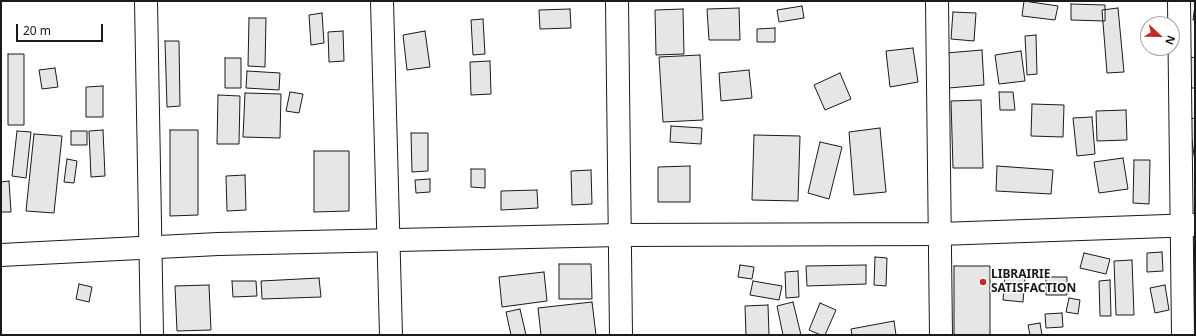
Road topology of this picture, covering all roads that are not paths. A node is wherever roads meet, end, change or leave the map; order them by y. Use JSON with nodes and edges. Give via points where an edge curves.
{"nodes":[{"id":1,"x":146,"y":1,"type":"edge"},
{"id":2,"x":382,"y":1,"type":"edge"},
{"id":3,"x":617,"y":1,"type":"edge"},
{"id":4,"x":937,"y":1,"type":"edge"},
{"id":5,"x":1179,"y":1,"type":"edge"},
{"id":6,"x":1188,"y":225,"type":"edge"},
{"id":7,"x":940,"y":234,"type":"junction"},
{"id":8,"x":620,"y":235,"type":"junction"},
{"id":9,"x":388,"y":240,"type":"junction"},
{"id":10,"x":150,"y":247,"type":"junction"},
{"id":11,"x":1,"y":255,"type":"edge"},
{"id":12,"x":152,"y":335,"type":"edge"},
{"id":13,"x":391,"y":335,"type":"edge"},
{"id":14,"x":621,"y":335,"type":"edge"},
{"id":15,"x":941,"y":335,"type":"edge"},
{"id":16,"x":1183,"y":335,"type":"edge"}],
"edges":[{"from":1,"to":10,"type":"street"},
{"from":2,"to":9,"type":"street"},
{"from":3,"to":8,"type":"street"},
{"from":4,"to":7,"type":"street"},
{"from":5,"to":6,"type":"street"},
{"from":6,"to":7,"type":"street"},
{"from":6,"to":16,"type":"street"},
{"from":7,"to":8,"type":"street"},
{"from":7,"to":15,"type":"street"},
{"from":8,"to":9,"type":"street"},
{"from":8,"to":14,"type":"street"},
{"from":9,"to":10,"type":"street"},
{"from":9,"to":13,"type":"street"},
{"from":10,"to":11,"type":"street"},
{"from":10,"to":12,"type":"street"}]}
